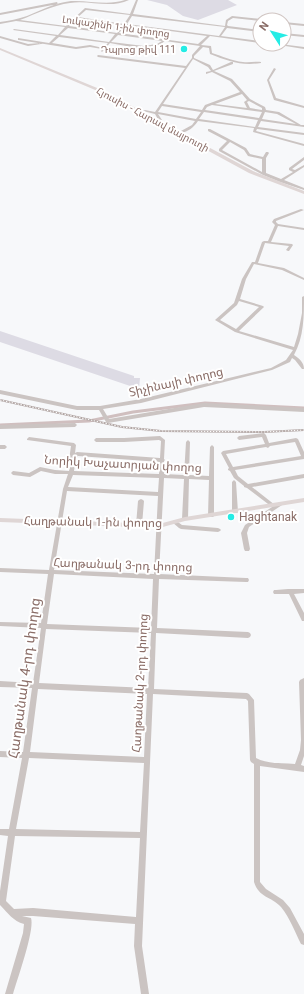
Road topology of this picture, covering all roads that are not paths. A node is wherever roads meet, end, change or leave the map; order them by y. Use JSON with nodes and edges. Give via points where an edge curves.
{"nodes":[{"id":1,"x":65,"y":0,"type":"edge"},
{"id":2,"x":128,"y":0,"type":"edge"},
{"id":3,"x":137,"y":0,"type":"edge"},
{"id":4,"x":70,"y":2,"type":"junction"},
{"id":5,"x":0,"y":14,"type":"edge"},
{"id":6,"x":132,"y":15,"type":"junction"},
{"id":7,"x":76,"y":18,"type":"junction"},
{"id":8,"x":252,"y":19,"type":"edge"},
{"id":9,"x":16,"y":20,"type":"junction"},
{"id":10,"x":12,"y":21,"type":"junction"},
{"id":11,"x":0,"y":22,"type":"edge"},
{"id":12,"x":292,"y":24,"type":"edge"},
{"id":13,"x":126,"y":25,"type":"junction"},
{"id":14,"x":304,"y":25,"type":"edge"},
{"id":15,"x":226,"y":26,"type":"junction"},
{"id":16,"x":66,"y":28,"type":"junction"},
{"id":17,"x":252,"y":30,"type":"edge"},
{"id":18,"x":116,"y":34,"type":"junction"},
{"id":19,"x":210,"y":35,"type":"junction"},
{"id":20,"x":292,"y":35,"type":"edge"},
{"id":21,"x":58,"y":36,"type":"junction"},
{"id":22,"x":304,"y":36,"type":"edge"},
{"id":23,"x":0,"y":37,"type":"edge"},
{"id":24,"x":219,"y":37,"type":"junction"},
{"id":25,"x":18,"y":39,"type":"dead end"},
{"id":26,"x":164,"y":41,"type":"junction"},
{"id":27,"x":252,"y":41,"type":"edge"},
{"id":28,"x":45,"y":43,"type":"junction"},
{"id":29,"x":110,"y":43,"type":"junction"},
{"id":30,"x":50,"y":44,"type":"junction"},
{"id":31,"x":201,"y":46,"type":"junction"},
{"id":32,"x":292,"y":46,"type":"edge"},
{"id":33,"x":0,"y":48,"type":"edge"},
{"id":34,"x":304,"y":48,"type":"edge"},
{"id":35,"x":104,"y":49,"type":"junction"},
{"id":36,"x":193,"y":58,"type":"junction"},
{"id":37,"x":260,"y":62,"type":"dead end"},
{"id":38,"x":232,"y":63,"type":"junction"},
{"id":39,"x":186,"y":68,"type":"junction"},
{"id":40,"x":275,"y":69,"type":"dead end"},
{"id":41,"x":213,"y":71,"type":"junction"},
{"id":42,"x":207,"y":73,"type":"dead end"},
{"id":43,"x":241,"y":92,"type":"junction"},
{"id":44,"x":249,"y":100,"type":"junction"},
{"id":45,"x":211,"y":104,"type":"junction"},
{"id":46,"x":162,"y":105,"type":"junction"},
{"id":47,"x":304,"y":108,"type":"edge"},
{"id":48,"x":249,"y":109,"type":"junction"},
{"id":49,"x":145,"y":111,"type":"junction"},
{"id":50,"x":202,"y":111,"type":"junction"},
{"id":51,"x":264,"y":111,"type":"junction"},
{"id":52,"x":156,"y":113,"type":"junction"},
{"id":53,"x":160,"y":120,"type":"junction"},
{"id":54,"x":197,"y":120,"type":"junction"},
{"id":55,"x":259,"y":120,"type":"junction"},
{"id":56,"x":304,"y":127,"type":"edge"},
{"id":57,"x":255,"y":128,"type":"junction"},
{"id":58,"x":209,"y":130,"type":"dead end"},
{"id":59,"x":182,"y":132,"type":"junction"},
{"id":60,"x":304,"y":134,"type":"edge"},
{"id":61,"x":229,"y":141,"type":"junction"},
{"id":62,"x":304,"y":145,"type":"edge"},
{"id":63,"x":267,"y":153,"type":"dead end"},
{"id":64,"x":264,"y":158,"type":"junction"},
{"id":65,"x":304,"y":158,"type":"edge"},
{"id":66,"x":235,"y":161,"type":"junction"},
{"id":67,"x":304,"y":166,"type":"edge"},
{"id":68,"x":251,"y":167,"type":"junction"},
{"id":69,"x":294,"y":171,"type":"junction"},
{"id":70,"x":258,"y":174,"type":"junction"},
{"id":71,"x":264,"y":174,"type":"junction"},
{"id":72,"x":281,"y":181,"type":"junction"},
{"id":73,"x":304,"y":191,"type":"edge"},
{"id":74,"x":302,"y":210,"type":"dead end"},
{"id":75,"x":277,"y":225,"type":"junction"},
{"id":76,"x":304,"y":229,"type":"edge"},
{"id":77,"x":270,"y":241,"type":"junction"},
{"id":78,"x":288,"y":250,"type":"dead end"},
{"id":79,"x":256,"y":264,"type":"junction"},
{"id":80,"x":304,"y":279,"type":"edge"},
{"id":81,"x":304,"y":297,"type":"edge"},
{"id":82,"x":237,"y":299,"type":"junction"},
{"id":83,"x":304,"y":313,"type":"edge"},
{"id":84,"x":236,"y":331,"type":"junction"},
{"id":85,"x":296,"y":348,"type":"junction"},
{"id":86,"x":292,"y":356,"type":"junction"},
{"id":87,"x":304,"y":368,"type":"edge"},
{"id":88,"x":0,"y":392,"type":"edge"},
{"id":89,"x":101,"y":410,"type":"junction"},
{"id":90,"x":304,"y":410,"type":"edge"},
{"id":91,"x":75,"y":425,"type":"dead end"},
{"id":92,"x":0,"y":427,"type":"edge"},
{"id":93,"x":239,"y":438,"type":"dead end"},
{"id":94,"x":29,"y":439,"type":"dead end"},
{"id":95,"x":96,"y":440,"type":"dead end"},
{"id":96,"x":188,"y":442,"type":"dead end"},
{"id":97,"x":268,"y":446,"type":"junction"},
{"id":98,"x":212,"y":447,"type":"dead end"},
{"id":99,"x":304,"y":457,"type":"edge"},
{"id":100,"x":163,"y":460,"type":"junction"},
{"id":101,"x":230,"y":469,"type":"junction"},
{"id":102,"x":70,"y":472,"type":"junction"},
{"id":103,"x":13,"y":473,"type":"dead end"},
{"id":104,"x":304,"y":476,"type":"edge"},
{"id":105,"x":162,"y":477,"type":"junction"},
{"id":106,"x":187,"y":477,"type":"junction"},
{"id":107,"x":210,"y":478,"type":"junction"},
{"id":108,"x":234,"y":482,"type":"dead end"},
{"id":109,"x":246,"y":486,"type":"junction"},
{"id":110,"x":65,"y":489,"type":"junction"},
{"id":111,"x":160,"y":494,"type":"junction"},
{"id":112,"x":304,"y":500,"type":"edge"},
{"id":113,"x":141,"y":502,"type":"dead end"},
{"id":114,"x":276,"y":505,"type":"junction"},
{"id":115,"x":235,"y":512,"type":"junction"},
{"id":116,"x":211,"y":516,"type":"junction"},
{"id":117,"x":185,"y":519,"type":"junction"},
{"id":118,"x":0,"y":520,"type":"edge"},
{"id":119,"x":175,"y":522,"type":"junction"},
{"id":120,"x":60,"y":523,"type":"junction"},
{"id":121,"x":139,"y":525,"type":"junction"},
{"id":122,"x":159,"y":526,"type":"junction"},
{"id":123,"x":218,"y":530,"type":"dead end"},
{"id":124,"x":247,"y":549,"type":"dead end"},
{"id":125,"x":0,"y":570,"type":"edge"},
{"id":126,"x":51,"y":572,"type":"junction"},
{"id":127,"x":157,"y":577,"type":"junction"},
{"id":128,"x":246,"y":580,"type":"dead end"},
{"id":129,"x":304,"y":591,"type":"edge"},
{"id":130,"x":276,"y":592,"type":"dead end"},
{"id":131,"x":290,"y":592,"type":"junction"},
{"id":132,"x":304,"y":619,"type":"edge"},
{"id":133,"x":0,"y":624,"type":"edge"},
{"id":134,"x":44,"y":626,"type":"junction"},
{"id":135,"x":153,"y":631,"type":"junction"},
{"id":136,"x":248,"y":635,"type":"dead end"},
{"id":137,"x":304,"y":681,"type":"edge"},
{"id":138,"x":0,"y":684,"type":"edge"},
{"id":139,"x":36,"y":685,"type":"junction"},
{"id":140,"x":150,"y":691,"type":"junction"},
{"id":141,"x":0,"y":754,"type":"edge"},
{"id":142,"x":26,"y":755,"type":"junction"},
{"id":143,"x":147,"y":760,"type":"junction"},
{"id":144,"x":255,"y":761,"type":"junction"},
{"id":145,"x":301,"y":768,"type":"edge"},
{"id":146,"x":0,"y":832,"type":"edge"},
{"id":147,"x":12,"y":832,"type":"junction"},
{"id":148,"x":143,"y":835,"type":"junction"},
{"id":149,"x":12,"y":913,"type":"junction"},
{"id":150,"x":139,"y":921,"type":"junction"},
{"id":151,"x":304,"y":941,"type":"edge"},
{"id":152,"x":9,"y":994,"type":"edge"},
{"id":153,"x":145,"y":994,"type":"edge"}],
"edges":[{"from":1,"to":4,"type":"street"},
{"from":1,"to":5,"type":"street"},
{"from":2,"to":4,"type":"street","via":[[112,4]]},
{"from":3,"to":6,"type":"street"},
{"from":4,"to":9,"type":"street"},
{"from":6,"to":7,"type":"street","via":[[85,9]]},
{"from":6,"to":13,"type":"street"},
{"from":6,"to":15,"type":"street"},
{"from":7,"to":13,"type":"street"},
{"from":7,"to":16,"type":"street"},
{"from":8,"to":15,"type":"street","via":[[232,17]]},
{"from":9,"to":10,"type":"street"},
{"from":9,"to":16,"type":"street","name":"Լուկաշինի 1-ին փողոց"},
{"from":10,"to":11,"type":"street"},
{"from":10,"to":21,"type":"street","via":[[10,27],[15,30]]},
{"from":12,"to":14,"type":"street"},
{"from":13,"to":18,"type":"street"},
{"from":13,"to":19,"type":"street"},
{"from":15,"to":17,"type":"street"},
{"from":15,"to":24,"type":"street"},
{"from":16,"to":18,"type":"street","name":"Լուկաշինի 1-ին փողոց"},
{"from":16,"to":21,"type":"street"},
{"from":18,"to":26,"type":"street","name":"Լուկաշինի 1-ին փողոց"},
{"from":18,"to":29,"type":"street"},
{"from":19,"to":24,"type":"street"},
{"from":19,"to":31,"type":"street"},
{"from":20,"to":22,"type":"street"},
{"from":21,"to":29,"type":"street"},
{"from":21,"to":30,"type":"street"},
{"from":23,"to":28,"type":"street","via":[[28,45]]},
{"from":24,"to":27,"type":"street"},
{"from":25,"to":28,"type":"street"},
{"from":26,"to":29,"type":"street","via":[[158,46],[144,47]]},
{"from":26,"to":31,"type":"street","name":"Լուկաշինի 1-ին փողոց"},
{"from":28,"to":30,"type":"street"},
{"from":29,"to":35,"type":"street"},
{"from":30,"to":35,"type":"street"},
{"from":31,"to":36,"type":"street"},
{"from":31,"to":38,"type":"street","via":[[210,47],[211,53]]},
{"from":32,"to":34,"type":"street"},
{"from":33,"to":49,"type":"highway","name":"Հյուսիս - Հարավ մայրուղի","via":[[71,76]]},
{"from":33,"to":73,"type":"highway","name":"Հյուսիս - Հարավ մայրուղի","via":[[102,91],[252,172]]},
{"from":35,"to":39,"type":"street","via":[[98,56]]},
{"from":36,"to":39,"type":"street"},
{"from":36,"to":41,"type":"street","via":[[209,66]]},
{"from":37,"to":38,"type":"street"},
{"from":38,"to":41,"type":"street"},
{"from":39,"to":46,"type":"street"},
{"from":40,"to":47,"type":"street","via":[[268,80],[275,99]]},
{"from":41,"to":42,"type":"street"},
{"from":41,"to":43,"type":"street","via":[[232,80]]},
{"from":43,"to":44,"type":"street"},
{"from":43,"to":45,"type":"street"},
{"from":44,"to":48,"type":"street","via":[[245,102]]},
{"from":44,"to":51,"type":"street","via":[[264,108]]},
{"from":45,"to":48,"type":"street"},
{"from":45,"to":50,"type":"street"},
{"from":46,"to":50,"type":"street"},
{"from":46,"to":52,"type":"street"},
{"from":48,"to":51,"type":"street"},
{"from":49,"to":52,"type":"street"},
{"from":49,"to":53,"type":"highway","name":"Հյուսիս - Հարավ մայրուղի"},
{"from":50,"to":54,"type":"street"},
{"from":50,"to":55,"type":"street"},
{"from":51,"to":55,"type":"street"},
{"from":51,"to":56,"type":"street","via":[[284,115]]},
{"from":52,"to":53,"type":"street"},
{"from":52,"to":54,"type":"street"},
{"from":53,"to":59,"type":"highway","name":"Հյուսիս - Հարավ մայրուղի"},
{"from":54,"to":57,"type":"street"},
{"from":54,"to":59,"type":"street","via":[[194,126]]},
{"from":55,"to":56,"type":"street"},
{"from":55,"to":57,"type":"street"},
{"from":57,"to":60,"type":"street"},
{"from":57,"to":62,"type":"street","via":[[254,131]]},
{"from":58,"to":61,"type":"street"},
{"from":59,"to":66,"type":"highway","name":"Հյուսիս - Հարավ մայրուղի"},
{"from":61,"to":64,"type":"street","via":[[245,149],[249,155]]},
{"from":61,"to":68,"type":"street","via":[[220,150]]},
{"from":63,"to":64,"type":"street"},
{"from":64,"to":71,"type":"street"},
{"from":65,"to":69,"type":"street","via":[[290,169]]},
{"from":66,"to":68,"type":"street"},
{"from":66,"to":70,"type":"highway","name":"Հյուսիս - Հարավ մայրուղի"},
{"from":67,"to":69,"type":"street"},
{"from":68,"to":70,"type":"street"},
{"from":68,"to":71,"type":"street"},
{"from":69,"to":72,"type":"street"},
{"from":70,"to":73,"type":"highway","name":"Հյուսիս - Հարավ մայրուղի"},
{"from":71,"to":72,"type":"street"},
{"from":72,"to":73,"type":"street"},
{"from":74,"to":75,"type":"street","via":[[275,220]]},
{"from":75,"to":76,"type":"street"},
{"from":75,"to":77,"type":"street"},
{"from":77,"to":78,"type":"street","via":[[291,245]]},
{"from":77,"to":79,"type":"street","via":[[263,244]]},
{"from":79,"to":80,"type":"street","via":[[283,269]]},
{"from":79,"to":82,"type":"street","via":[[253,263],[244,279]]},
{"from":81,"to":83,"type":"street","name":"Տիչինայի փողոց"},
{"from":82,"to":84,"type":"street","via":[[236,304],[217,320]]},
{"from":82,"to":84,"type":"street","via":[[262,306]]},
{"from":83,"to":85,"type":"street","name":"Տիչինայի փողոց"},
{"from":84,"to":85,"type":"street"},
{"from":85,"to":86,"type":"street","name":"Տիչինայի փողոց"},
{"from":86,"to":87,"type":"street"},
{"from":86,"to":89,"type":"street","name":"Տիչինայի փողոց","via":[[284,364],[272,369]]},
{"from":88,"to":89,"type":"street","name":"Տիչինայի փողոց","via":[[77,408]]},
{"from":89,"to":90,"type":"street","via":[[108,420],[204,405]]},
{"from":91,"to":92,"type":"street"},
{"from":93,"to":97,"type":"street","via":[[264,435]]},
{"from":94,"to":102,"type":"street","via":[[73,444]]},
{"from":95,"to":100,"type":"street","name":"Հաղթանակ 2-րդ փողոց","via":[[160,438],[163,440]]},
{"from":96,"to":106,"type":"street"},
{"from":97,"to":99,"type":"street","via":[[296,440]]},
{"from":97,"to":101,"type":"street","via":[[224,451]]},
{"from":98,"to":107,"type":"street"},
{"from":99,"to":101,"type":"street"},
{"from":100,"to":102,"type":"street","via":[[77,454]]},
{"from":100,"to":105,"type":"street","name":"Հաղթանակ 2-րդ փողոց"},
{"from":101,"to":109,"type":"street"},
{"from":102,"to":103,"type":"street","name":"Նորիկ Խաչատրյան փողոց","via":[[40,469],[30,475]]},
{"from":102,"to":105,"type":"street","name":"Նորիկ Խաչատրյան փողոց"},
{"from":102,"to":110,"type":"street","name":"Հաղթանակ 4-րդ փողոց"},
{"from":104,"to":109,"type":"street"},
{"from":105,"to":106,"type":"street","name":"Նորիկ Խաչատրյան փողոց"},
{"from":105,"to":111,"type":"street","name":"Հաղթանակ 2-րդ փողոց"},
{"from":106,"to":107,"type":"street","name":"Նորիկ Խաչատրյան փողոց"},
{"from":106,"to":117,"type":"street"},
{"from":107,"to":116,"type":"street"},
{"from":108,"to":115,"type":"street"},
{"from":109,"to":114,"type":"street"},
{"from":110,"to":111,"type":"street"},
{"from":110,"to":120,"type":"street","name":"Հաղթանակ 4-րդ փողոց"},
{"from":111,"to":122,"type":"street","name":"Հաղթանակ 2-րդ փողոց"},
{"from":112,"to":114,"type":"main road","name":"Հաղթանակ 1-ին փողոց"},
{"from":113,"to":121,"type":"street"},
{"from":114,"to":115,"type":"main road","name":"Հաղթանակ 1-ին փողոց"},
{"from":114,"to":124,"type":"street","via":[[247,526],[244,533]]},
{"from":115,"to":116,"type":"main road","name":"Հաղթանակ 1-ին փողոց"},
{"from":116,"to":117,"type":"main road","name":"Հաղթանակ 1-ին փողոց"},
{"from":117,"to":119,"type":"main road","name":"Հաղթանակ 1-ին փողոց"},
{"from":118,"to":120,"type":"main road","name":"Հաղթանակ 1-ին փողոց"},
{"from":119,"to":122,"type":"main road","name":"Հաղթանակ 1-ին փողոց"},
{"from":119,"to":123,"type":"street","via":[[182,527]]},
{"from":120,"to":121,"type":"main road","name":"Հաղթանակ 1-ին փողոց"},
{"from":120,"to":126,"type":"street","name":"Հաղթանակ 4-րդ փողոց"},
{"from":121,"to":122,"type":"main road","name":"Հաղթանակ 1-ին փողոց"},
{"from":122,"to":127,"type":"street","name":"Հաղթանակ 2-րդ փողոց"},
{"from":125,"to":126,"type":"street","name":"Հաղթանակ 3-րդ փողոց"},
{"from":126,"to":127,"type":"street","name":"Հաղթանակ 3-րդ փողոց"},
{"from":126,"to":134,"type":"street","name":"Հաղթանակ 4-րդ փողոց"},
{"from":127,"to":128,"type":"street","name":"Հաղթանակ 3-րդ փողոց"},
{"from":127,"to":135,"type":"street","name":"Հաղթանակ 2-րդ փողոց"},
{"from":129,"to":131,"type":"street"},
{"from":130,"to":131,"type":"street"},
{"from":131,"to":132,"type":"street"},
{"from":133,"to":134,"type":"street"},
{"from":134,"to":135,"type":"street"},
{"from":134,"to":139,"type":"street","name":"Հաղթանակ 4-րդ փողոց"},
{"from":135,"to":136,"type":"street"},
{"from":135,"to":140,"type":"street","name":"Հաղթանակ 2-րդ փողոց"},
{"from":137,"to":145,"type":"street","via":[[304,740]]},
{"from":138,"to":139,"type":"street"},
{"from":139,"to":140,"type":"street"},
{"from":139,"to":142,"type":"street","name":"Հաղթանակ 4-րդ փողոց"},
{"from":140,"to":143,"type":"street","name":"Հաղթանակ 2-րդ փողոց"},
{"from":140,"to":144,"type":"street","via":[[250,697]]},
{"from":141,"to":142,"type":"street"},
{"from":142,"to":143,"type":"street"},
{"from":142,"to":147,"type":"street","name":"Հաղթանակ 4-րդ փողոց"},
{"from":143,"to":148,"type":"street","name":"Հաղթանակ 2-րդ փողոց"},
{"from":144,"to":145,"type":"street"},
{"from":144,"to":151,"type":"street","via":[[257,882],[260,888],[286,908]]},
{"from":146,"to":147,"type":"street"},
{"from":147,"to":148,"type":"street"},
{"from":147,"to":149,"type":"street","name":"Հաղթանակ 4-րդ փողոց","via":[[2,902]]},
{"from":148,"to":150,"type":"street","name":"Հաղթանակ 2-րդ փողոց"},
{"from":149,"to":150,"type":"street","via":[[33,912]]},
{"from":149,"to":152,"type":"street","via":[[28,921],[27,933]]},
{"from":150,"to":153,"type":"street","name":"Հաղթանակ 2-րդ փողոց","via":[[138,946]]}]}
